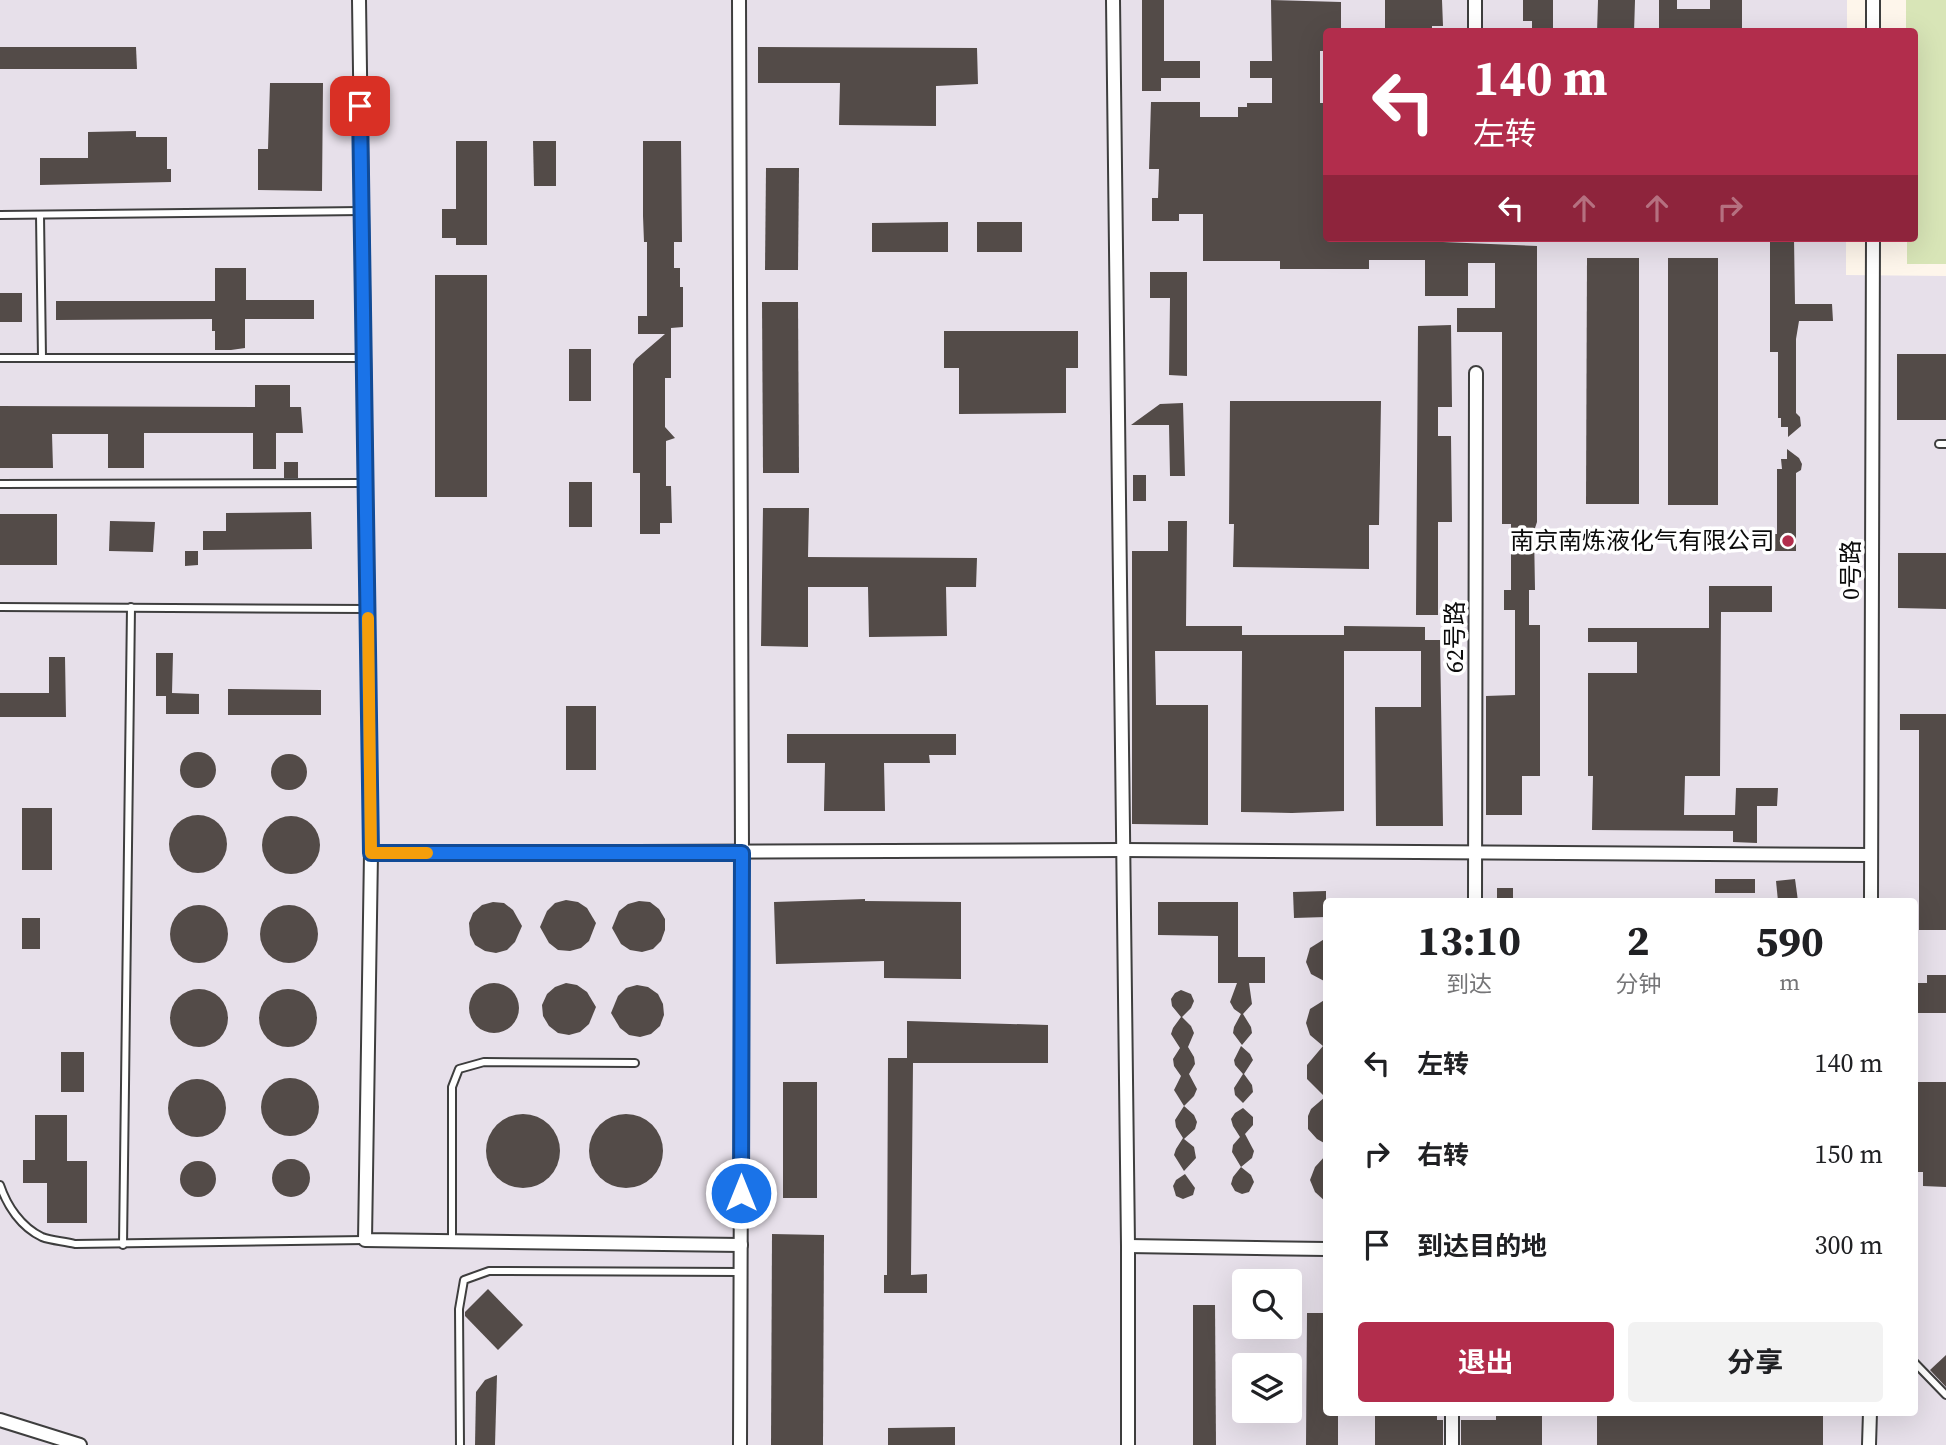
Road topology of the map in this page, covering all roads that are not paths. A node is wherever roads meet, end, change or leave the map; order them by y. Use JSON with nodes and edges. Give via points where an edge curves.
{"nodes":[{"id":1,"x":359,"y":0,"type":"edge"},
{"id":2,"x":739,"y":0,"type":"edge"},
{"id":3,"x":1114,"y":0,"type":"edge"},
{"id":4,"x":1475,"y":0,"type":"edge"},
{"id":5,"x":1873,"y":0,"type":"edge"},
{"id":6,"x":1475,"y":28,"type":"edge"},
{"id":7,"x":1873,"y":28,"type":"edge"},
{"id":8,"x":362,"y":211,"type":"junction"},
{"id":9,"x":0,"y":215,"type":"edge"},
{"id":10,"x":40,"y":215,"type":"junction"},
{"id":11,"x":1873,"y":242,"type":"edge"},
{"id":12,"x":0,"y":358,"type":"edge"},
{"id":13,"x":42,"y":358,"type":"junction"},
{"id":14,"x":364,"y":358,"type":"junction"},
{"id":15,"x":1476,"y":373,"type":"dead end"},
{"id":16,"x":366,"y":483,"type":"junction"},
{"id":17,"x":0,"y":484,"type":"edge"},
{"id":18,"x":0,"y":607,"type":"edge"},
{"id":19,"x":131,"y":607,"type":"junction"},
{"id":20,"x":368,"y":608,"type":"junction"},
{"id":21,"x":1124,"y":850,"type":"junction"},
{"id":22,"x":371,"y":853,"type":"junction"},
{"id":23,"x":742,"y":853,"type":"junction"},
{"id":24,"x":1475,"y":854,"type":"junction"},
{"id":25,"x":1871,"y":855,"type":"junction"},
{"id":26,"x":1475,"y":898,"type":"edge"},
{"id":27,"x":1871,"y":898,"type":"edge"},
{"id":28,"x":635,"y":1063,"type":"dead end"},
{"id":29,"x":0,"y":1185,"type":"edge"},
{"id":30,"x":365,"y":1240,"type":"junction"},
{"id":31,"x":452,"y":1241,"type":"junction"},
{"id":32,"x":123,"y":1245,"type":"junction"},
{"id":33,"x":741,"y":1245,"type":"junction"},
{"id":34,"x":1128,"y":1246,"type":"junction"},
{"id":35,"x":1323,"y":1249,"type":"edge"},
{"id":36,"x":741,"y":1272,"type":"junction"},
{"id":37,"x":1918,"y":1366,"type":"edge"},
{"id":38,"x":1946,"y":1395,"type":"edge"},
{"id":39,"x":1452,"y":1416,"type":"edge"},
{"id":40,"x":1870,"y":1416,"type":"edge"},
{"id":41,"x":0,"y":1420,"type":"edge"},
{"id":42,"x":80,"y":1445,"type":"edge"},
{"id":43,"x":460,"y":1445,"type":"edge"},
{"id":44,"x":740,"y":1445,"type":"edge"},
{"id":45,"x":1128,"y":1445,"type":"edge"},
{"id":46,"x":1452,"y":1445,"type":"edge"},
{"id":47,"x":1869,"y":1445,"type":"edge"}],
"edges":[{"from":1,"to":8,"type":"street"},
{"from":2,"to":23,"type":"street"},
{"from":3,"to":21,"type":"street"},
{"from":4,"to":6,"type":"street"},
{"from":5,"to":7,"type":"street"},
{"from":8,"to":10,"type":"lane"},
{"from":8,"to":14,"type":"street"},
{"from":9,"to":10,"type":"lane"},
{"from":10,"to":13,"type":"lane"},
{"from":11,"to":25,"type":"street","name":"0号路"},
{"from":12,"to":13,"type":"lane"},
{"from":13,"to":14,"type":"lane"},
{"from":14,"to":16,"type":"street"},
{"from":15,"to":24,"type":"street","name":"62号路"},
{"from":16,"to":17,"type":"lane"},
{"from":16,"to":20,"type":"street"},
{"from":18,"to":19,"type":"lane"},
{"from":19,"to":20,"type":"lane"},
{"from":19,"to":32,"type":"lane"},
{"from":20,"to":22,"type":"street"},
{"from":21,"to":23,"type":"street"},
{"from":21,"to":24,"type":"street"},
{"from":21,"to":34,"type":"street"},
{"from":22,"to":23,"type":"street"},
{"from":22,"to":30,"type":"street"},
{"from":23,"to":33,"type":"street"},
{"from":24,"to":25,"type":"street"},
{"from":24,"to":26,"type":"street","name":"62号路"},
{"from":25,"to":27,"type":"street","name":"0号路"},
{"from":28,"to":31,"type":"lane","via":[[484,1062],[459,1069],[452,1087]]},
{"from":29,"to":32,"type":"lane","via":[[21,1223],[42,1237],[75,1244]]},
{"from":30,"to":31,"type":"street"},
{"from":30,"to":32,"type":"lane"},
{"from":31,"to":33,"type":"street"},
{"from":33,"to":36,"type":"street"},
{"from":34,"to":35,"type":"street"},
{"from":34,"to":45,"type":"street"},
{"from":36,"to":43,"type":"lane","via":[[489,1271],[464,1280],[459,1309]]},
{"from":36,"to":44,"type":"street"},
{"from":37,"to":38,"type":"lane"},
{"from":39,"to":46,"type":"street"},
{"from":40,"to":47,"type":"street"},
{"from":41,"to":42,"type":"street"}]}
